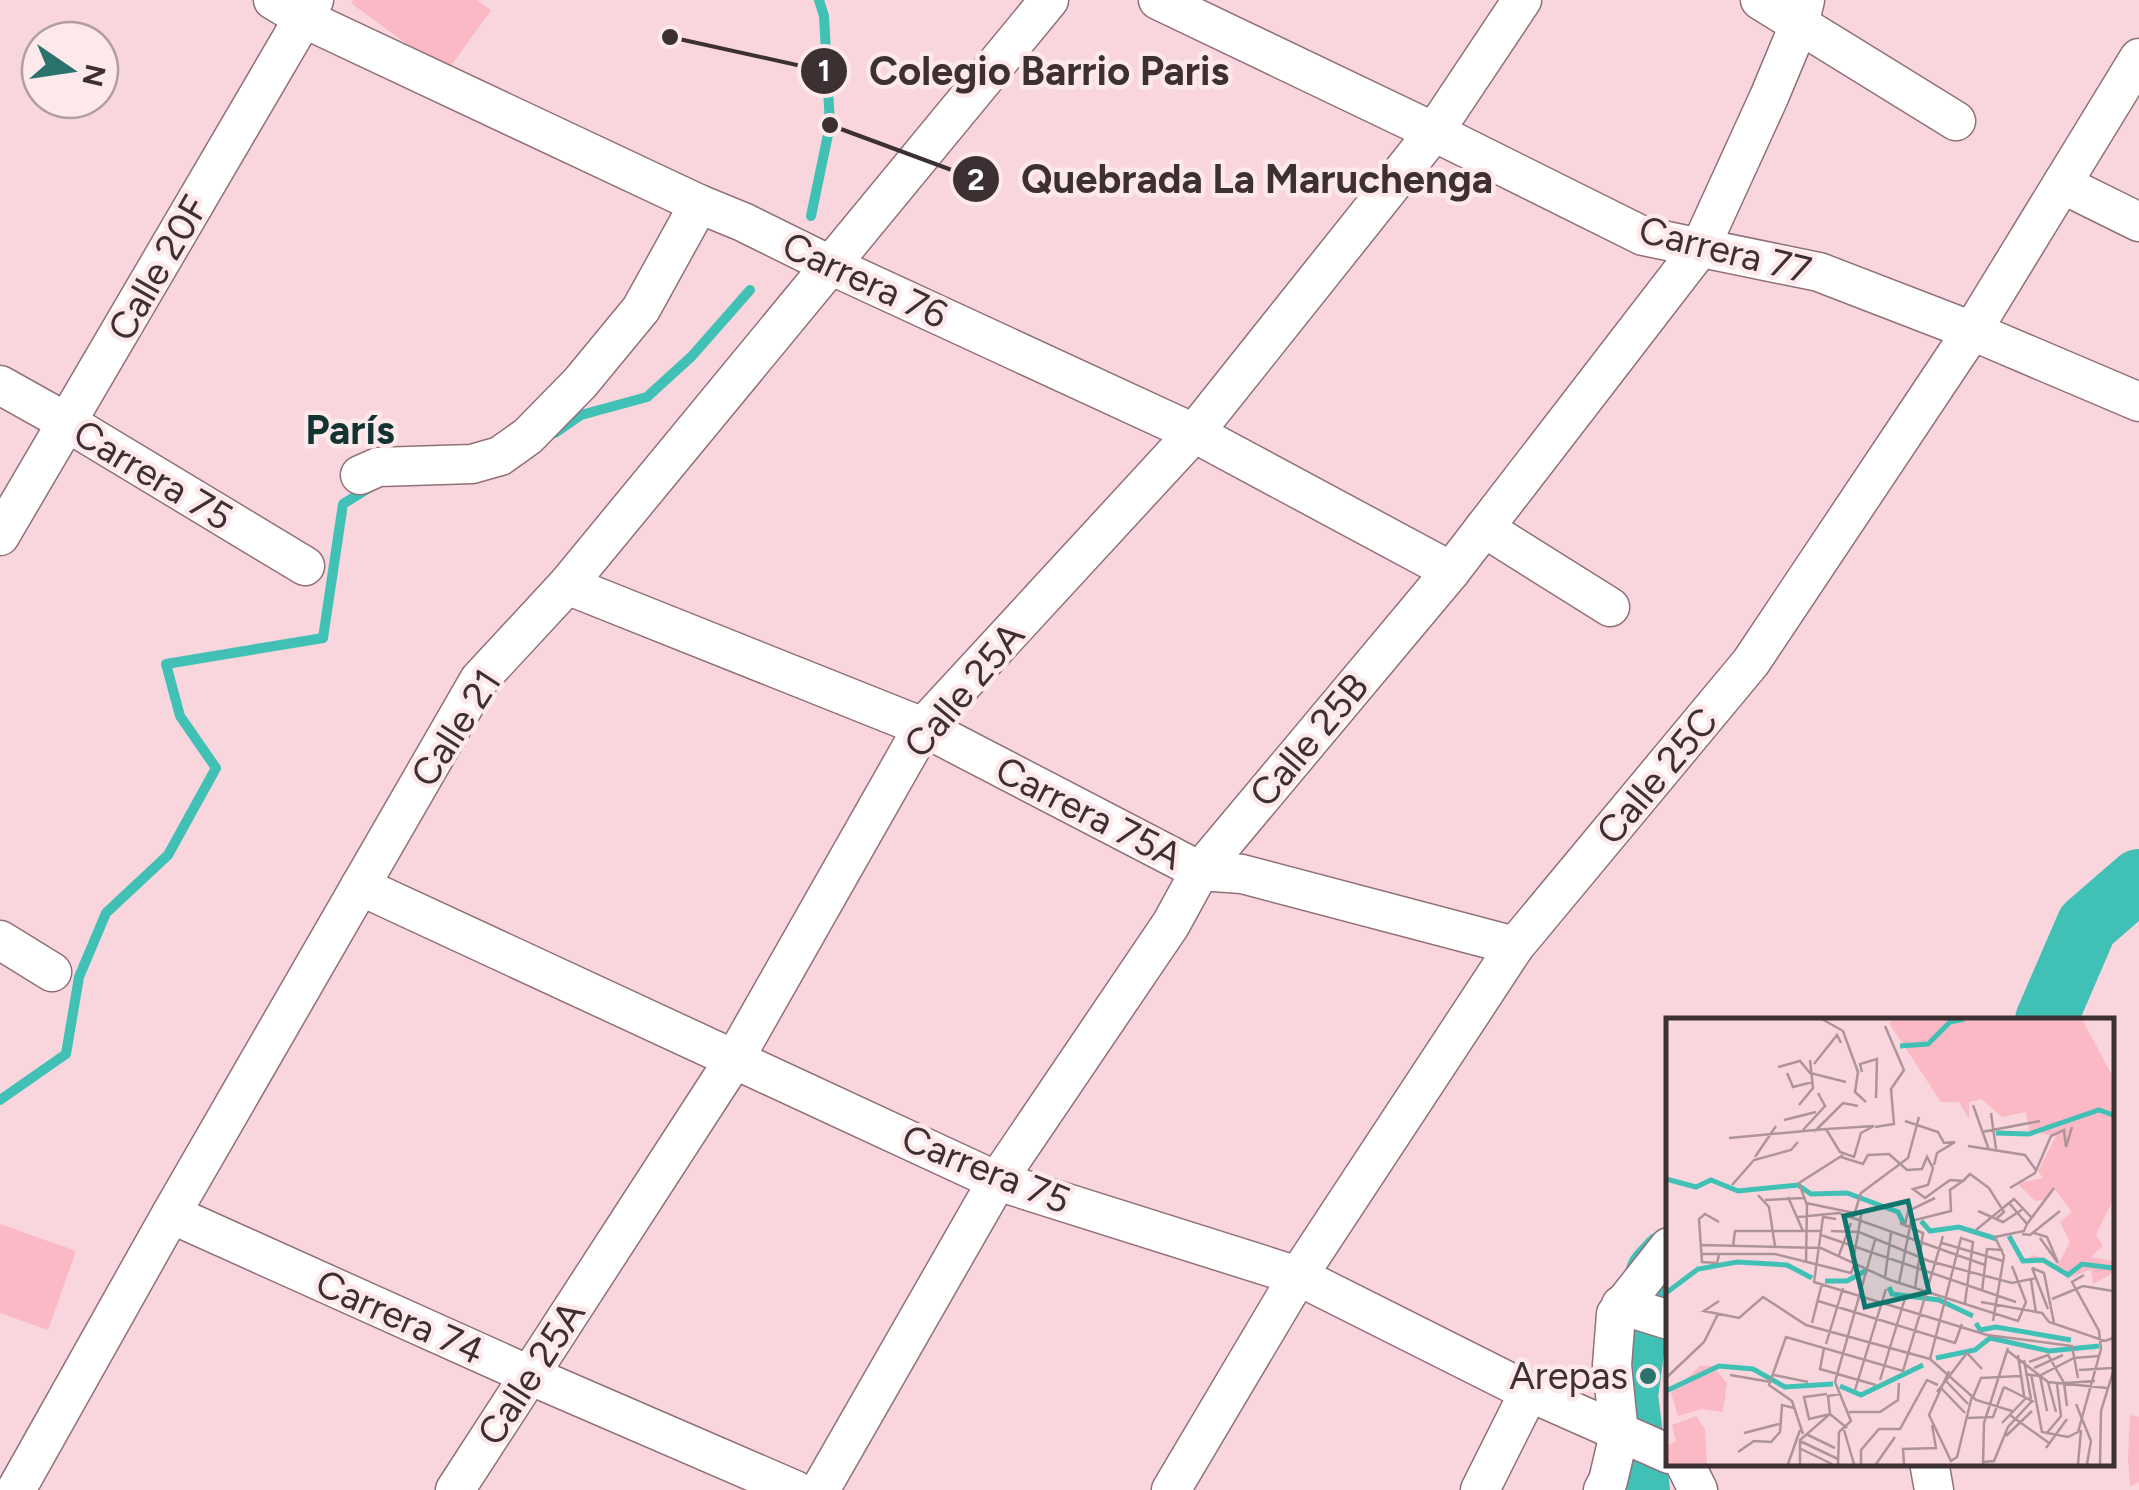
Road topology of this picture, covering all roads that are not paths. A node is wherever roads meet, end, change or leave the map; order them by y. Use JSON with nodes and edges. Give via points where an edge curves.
{"nodes":[{"id":1,"x":1158,"y":0,"type":"edge"},
{"id":2,"x":1522,"y":0,"type":"edge"},
{"id":3,"x":1760,"y":0,"type":"edge"},
{"id":4,"x":1042,"y":2,"type":"edge"},
{"id":5,"x":297,"y":6,"type":"edge"},
{"id":6,"x":1802,"y":12,"type":"edge"},
{"id":7,"x":2139,"y":58,"type":"edge"},
{"id":8,"x":1956,"y":121,"type":"dead end"},
{"id":9,"x":1434,"y":132,"type":"junction"},
{"id":10,"x":2062,"y":184,"type":"junction"},
{"id":11,"x":699,"y":204,"type":"junction"},
{"id":12,"x":2139,"y":222,"type":"edge"},
{"id":13,"x":1700,"y":248,"type":"junction"},
{"id":14,"x":830,"y":265,"type":"junction"},
{"id":15,"x":1972,"y":332,"type":"junction"},
{"id":16,"x":0,"y":385,"type":"edge"},
{"id":17,"x":2139,"y":402,"type":"edge"},
{"id":18,"x":68,"y":423,"type":"junction"},
{"id":19,"x":1194,"y":433,"type":"junction"},
{"id":20,"x":360,"y":475,"type":"dead end"},
{"id":21,"x":1484,"y":528,"type":"junction"},
{"id":22,"x":0,"y":536,"type":"edge"},
{"id":23,"x":304,"y":566,"type":"dead end"},
{"id":24,"x":1451,"y":571,"type":"junction"},
{"id":25,"x":567,"y":586,"type":"junction"},
{"id":26,"x":1610,"y":607,"type":"dead end"},
{"id":27,"x":923,"y":727,"type":"junction"},
{"id":28,"x":1200,"y":870,"type":"junction"},
{"id":29,"x":360,"y":886,"type":"junction"},
{"id":30,"x":0,"y":940,"type":"edge"},
{"id":31,"x":1515,"y":946,"type":"junction"},
{"id":32,"x":52,"y":972,"type":"dead end"},
{"id":33,"x":735,"y":1058,"type":"junction"},
{"id":34,"x":997,"y":1181,"type":"junction"},
{"id":35,"x":171,"y":1214,"type":"junction"},
{"id":36,"x":1666,"y":1256,"type":"edge"},
{"id":37,"x":1298,"y":1276,"type":"junction"},
{"id":38,"x":1646,"y":1313,"type":"edge"},
{"id":39,"x":529,"y":1375,"type":"junction"},
{"id":40,"x":1529,"y":1392,"type":"junction"},
{"id":41,"x":1619,"y":1434,"type":"junction"},
{"id":42,"x":1666,"y":1453,"type":"edge"},
{"id":43,"x":1686,"y":1465,"type":"edge"},
{"id":44,"x":1930,"y":1465,"type":"edge"},
{"id":45,"x":16,"y":1490,"type":"edge"},
{"id":46,"x":456,"y":1490,"type":"edge"},
{"id":47,"x":795,"y":1490,"type":"edge"},
{"id":48,"x":820,"y":1490,"type":"edge"},
{"id":49,"x":1171,"y":1490,"type":"edge"},
{"id":50,"x":1480,"y":1490,"type":"edge"},
{"id":51,"x":1603,"y":1490,"type":"edge"},
{"id":52,"x":1698,"y":1490,"type":"edge"},
{"id":53,"x":1934,"y":1490,"type":"edge"}],
"edges":[{"from":1,"to":9,"type":"street","name":"Carrera 77"},
{"from":2,"to":9,"type":"street","name":"Calle 25A"},
{"from":3,"to":6,"type":"street"},
{"from":4,"to":14,"type":"street","name":"Calle 21"},
{"from":5,"to":11,"type":"street","name":"Carrera 76"},
{"from":5,"to":18,"type":"street","name":"Calle 20F"},
{"from":6,"to":8,"type":"street"},
{"from":6,"to":13,"type":"street","name":"Calle 25B"},
{"from":7,"to":10,"type":"street","name":"Calle 25C"},
{"from":9,"to":13,"type":"street","name":"Carrera 77","via":[[1643,236]]},
{"from":9,"to":19,"type":"street","name":"Calle 25A"},
{"from":10,"to":12,"type":"street"},
{"from":10,"to":15,"type":"street","name":"Calle 25C"},
{"from":11,"to":14,"type":"street","name":"Carrera 76"},
{"from":11,"to":20,"type":"street","via":[[641,309],[528,436],[500,456],[472,464],[378,467]]},
{"from":13,"to":15,"type":"street","name":"Carrera 77","via":[[1819,272]]},
{"from":13,"to":21,"type":"street","name":"Calle 25B"},
{"from":14,"to":19,"type":"street","name":"Carrera 76"},
{"from":14,"to":25,"type":"street","name":"Calle 21"},
{"from":15,"to":17,"type":"street","name":"Carrera 77"},
{"from":15,"to":31,"type":"street","name":"Calle 25C","via":[[1751,662]]},
{"from":16,"to":18,"type":"street","name":"Carrera 75"},
{"from":18,"to":22,"type":"street","name":"Calle 20F"},
{"from":18,"to":23,"type":"street","name":"Carrera 75"},
{"from":19,"to":24,"type":"street","name":"Carrera 76"},
{"from":19,"to":27,"type":"street","name":"Calle 25A"},
{"from":21,"to":24,"type":"street","name":"Calle 25B"},
{"from":21,"to":26,"type":"street"},
{"from":24,"to":28,"type":"street","name":"Calle 25B"},
{"from":25,"to":27,"type":"street","name":"Carrera 75A"},
{"from":25,"to":29,"type":"street","name":"Calle 21","via":[[480,680]]},
{"from":27,"to":28,"type":"street","name":"Carrera 75A"},
{"from":27,"to":33,"type":"street","name":"Calle 25A"},
{"from":28,"to":31,"type":"street","name":"Carrera 75A","via":[[1242,874]]},
{"from":28,"to":34,"type":"street","name":"Calle 25B","via":[[1171,924]]},
{"from":29,"to":33,"type":"street","name":"Carrera 75"},
{"from":29,"to":35,"type":"street","name":"Calle 21"},
{"from":30,"to":32,"type":"street"},
{"from":31,"to":37,"type":"street","name":"Calle 25C"},
{"from":33,"to":34,"type":"street","name":"Carrera 75"},
{"from":33,"to":39,"type":"street","name":"Calle 25A"},
{"from":34,"to":37,"type":"street","name":"Carrera 75"},
{"from":34,"to":48,"type":"street","name":"Calle 25B"},
{"from":35,"to":39,"type":"street","name":"Carrera 74"},
{"from":35,"to":45,"type":"street","name":"Calle 21"},
{"from":36,"to":38,"type":"street"},
{"from":37,"to":40,"type":"street","name":"Carrera 75"},
{"from":37,"to":49,"type":"street","name":"Calle 25C"},
{"from":38,"to":41,"type":"street","via":[[1616,1314],[1612,1366]]},
{"from":39,"to":46,"type":"street","name":"Calle 25A"},
{"from":39,"to":47,"type":"street","name":"Carrera 74"},
{"from":40,"to":41,"type":"street","name":"Carrera 75"},
{"from":40,"to":50,"type":"street"},
{"from":41,"to":42,"type":"street","name":"Carrera 75"},
{"from":41,"to":51,"type":"street"},
{"from":43,"to":52,"type":"street"},
{"from":44,"to":53,"type":"street"}]}
